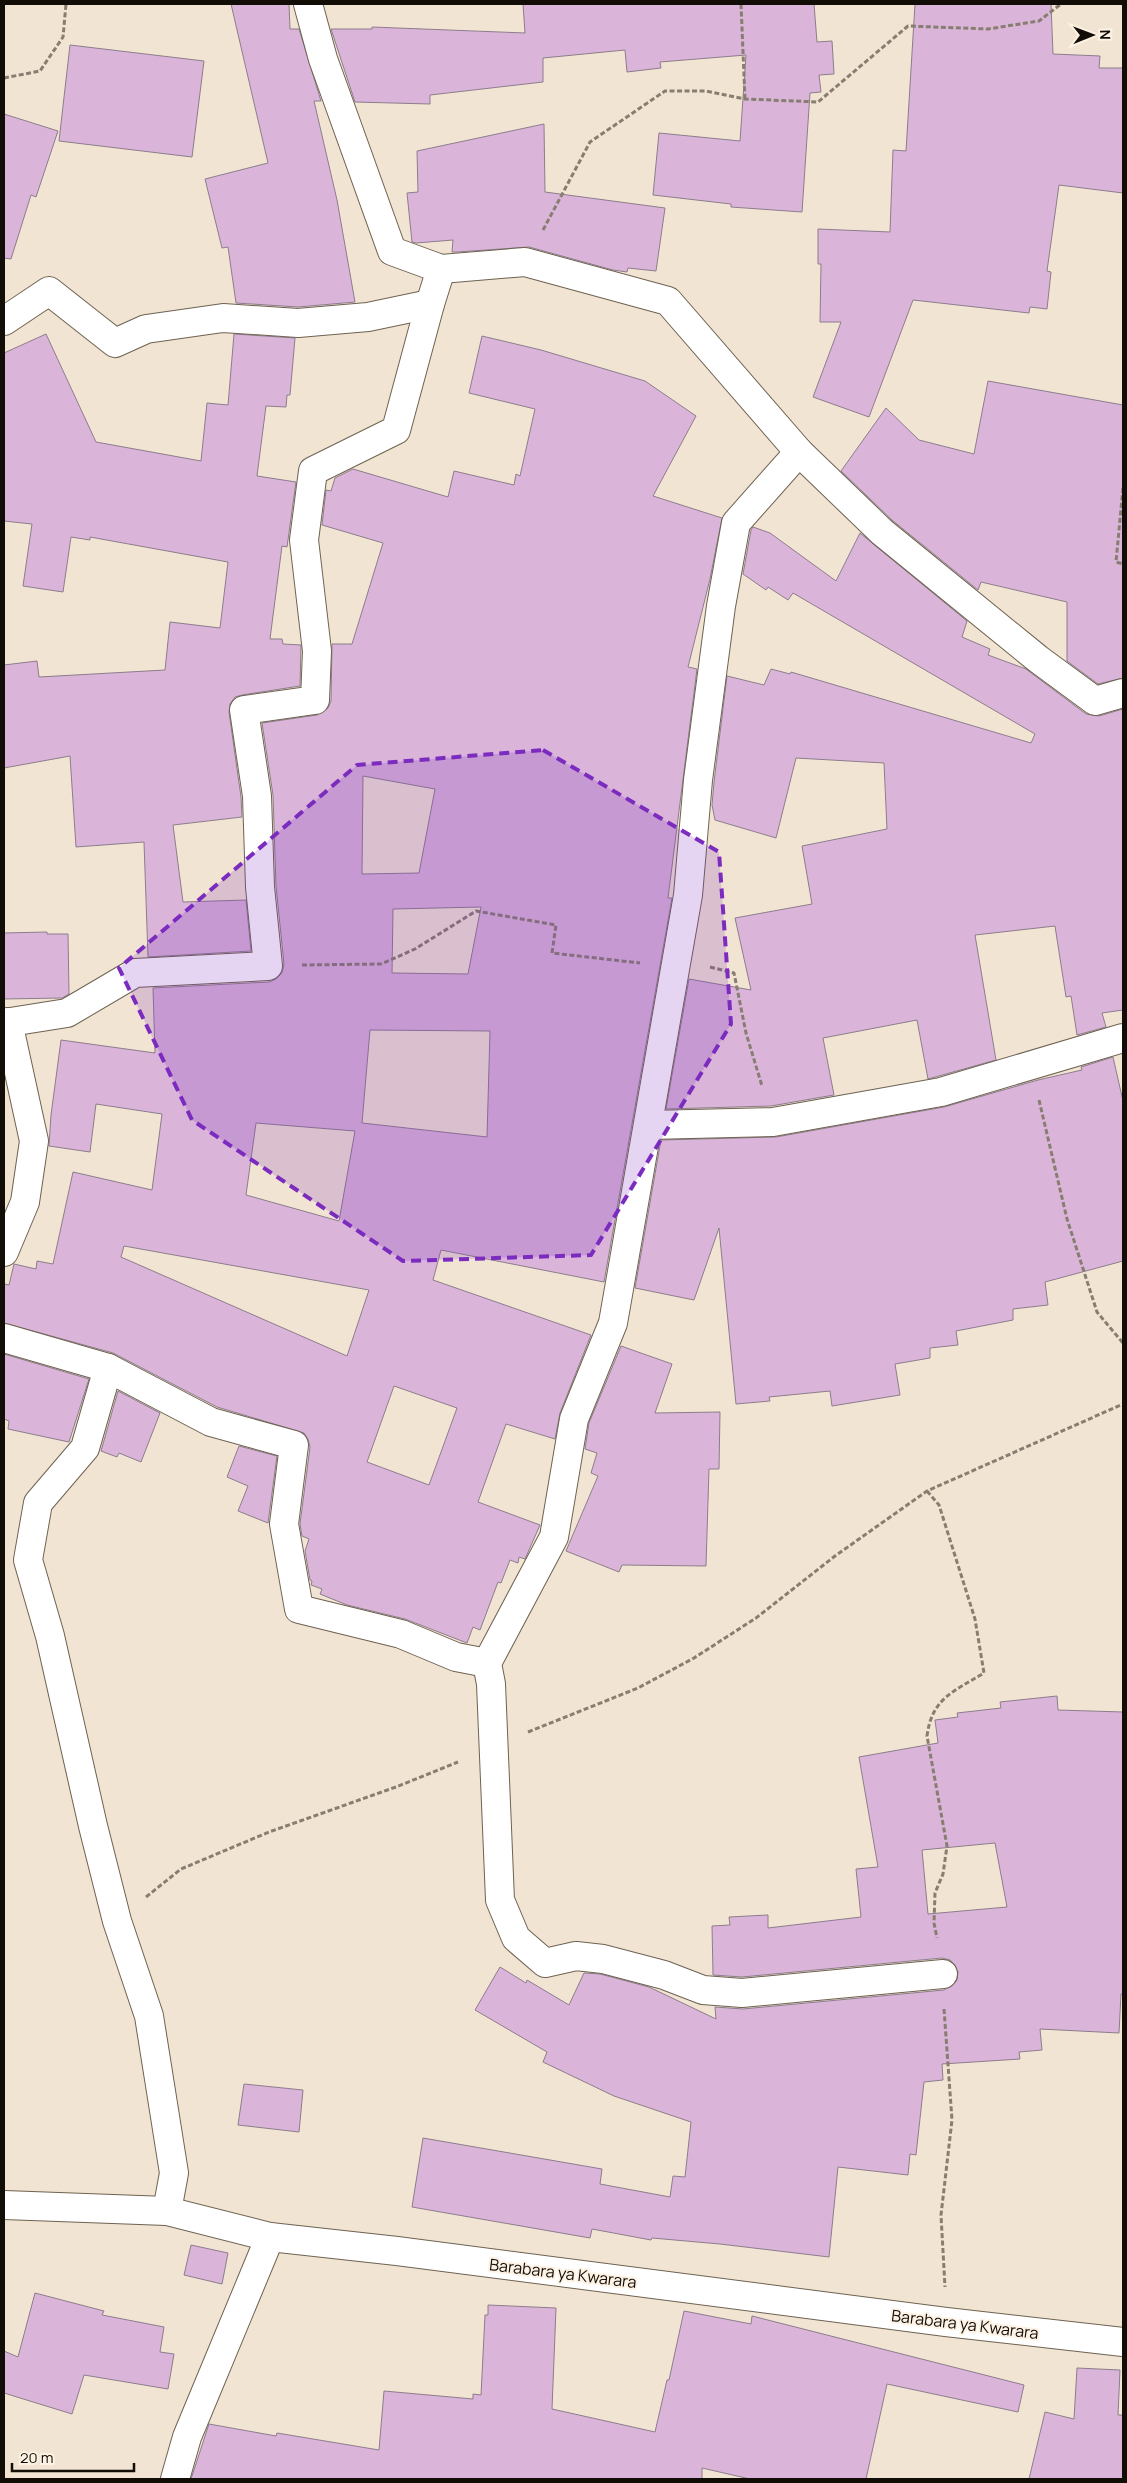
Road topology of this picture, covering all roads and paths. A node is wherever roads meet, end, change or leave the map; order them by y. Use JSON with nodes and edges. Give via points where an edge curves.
{"nodes":[{"id":1,"x":66,"y":4,"type":"edge"},
{"id":2,"x":308,"y":4,"type":"edge"},
{"id":3,"x":741,"y":4,"type":"edge"},
{"id":4,"x":1060,"y":4,"type":"edge"},
{"id":5,"x":4,"y":78,"type":"edge"},
{"id":6,"x":745,"y":99,"type":"junction"},
{"id":7,"x":525,"y":262,"type":"junction"},
{"id":8,"x":442,"y":269,"type":"junction"},
{"id":9,"x":430,"y":304,"type":"junction"},
{"id":10,"x":4,"y":321,"type":"edge"},
{"id":11,"x":799,"y":452,"type":"junction"},
{"id":12,"x":1123,"y":488,"type":"edge"},
{"id":13,"x":1123,"y":564,"type":"edge"},
{"id":14,"x":1123,"y":694,"type":"edge"},
{"id":15,"x":676,"y":965,"type":"junction"},
{"id":16,"x":268,"y":966,"type":"junction"},
{"id":17,"x":6,"y":1022,"type":"edge"},
{"id":18,"x":1123,"y":1038,"type":"edge"},
{"id":19,"x":1031,"y":1066,"type":"junction"},
{"id":20,"x":774,"y":1122,"type":"junction"},
{"id":21,"x":649,"y":1125,"type":"junction"},
{"id":22,"x":4,"y":1252,"type":"edge"},
{"id":23,"x":4,"y":1338,"type":"edge"},
{"id":24,"x":1123,"y":1343,"type":"edge"},
{"id":25,"x":108,"y":1368,"type":"junction"},
{"id":26,"x":1123,"y":1404,"type":"edge"},
{"id":27,"x":927,"y":1491,"type":"junction"},
{"id":28,"x":488,"y":1663,"type":"junction"},
{"id":29,"x":492,"y":1748,"type":"junction"},
{"id":30,"x":116,"y":1920,"type":"junction"},
{"id":31,"x":943,"y":1974,"type":"junction"},
{"id":32,"x":4,"y":2205,"type":"edge"},
{"id":33,"x":167,"y":2211,"type":"junction"},
{"id":34,"x":270,"y":2237,"type":"junction"},
{"id":35,"x":946,"y":2322,"type":"junction"},
{"id":36,"x":1123,"y":2342,"type":"edge"},
{"id":37,"x":175,"y":2479,"type":"edge"}],
"edges":[{"from":1,"to":5,"type":"path","via":[[63,37],[40,71]]},
{"from":2,"to":8,"type":"street","via":[[323,59],[392,251]]},
{"from":3,"to":6,"type":"path"},
{"from":4,"to":6,"type":"path","via":[[1039,21],[996,28],[908,26],[818,102]]},
{"from":6,"to":7,"type":"path","via":[[706,91],[665,91],[590,142]]},
{"from":7,"to":8,"type":"street"},
{"from":7,"to":11,"type":"street","via":[[668,301]]},
{"from":8,"to":9,"type":"street"},
{"from":9,"to":10,"type":"street","via":[[368,317],[298,323],[223,318],[146,329],[115,343],[49,291]]},
{"from":9,"to":16,"type":"street","via":[[396,430],[313,470],[304,540],[317,651],[316,700],[244,710],[258,796],[260,886]]},
{"from":11,"to":14,"type":"street","via":[[882,532],[1038,659],[1096,701]]},
{"from":11,"to":15,"type":"street","via":[[736,523],[721,606],[698,780],[688,895]]},
{"from":12,"to":13,"type":"path","via":[[1116,562]]},
{"from":15,"to":16,"type":"path","via":[[552,953],[556,925],[476,911],[415,949],[381,964]]},
{"from":15,"to":20,"type":"path","via":[[698,963],[734,973],[746,1033]]},
{"from":15,"to":21,"type":"street"},
{"from":16,"to":17,"type":"street","via":[[134,974],[68,1013]]},
{"from":17,"to":22,"type":"street","via":[[34,1141],[25,1202]]},
{"from":18,"to":19,"type":"street"},
{"from":19,"to":20,"type":"street","via":[[941,1092]]},
{"from":19,"to":24,"type":"path","via":[[1067,1219],[1097,1312]]},
{"from":20,"to":21,"type":"street"},
{"from":21,"to":28,"type":"street","via":[[613,1322],[574,1419],[554,1537]]},
{"from":23,"to":25,"type":"street"},
{"from":25,"to":28,"type":"street","via":[[211,1422],[294,1445],[284,1524],[300,1609],[401,1634],[456,1657]]},
{"from":25,"to":30,"type":"street","via":[[85,1448],[38,1504],[28,1560],[50,1636]]},
{"from":26,"to":27,"type":"path"},
{"from":27,"to":29,"type":"path","via":[[835,1556],[756,1618],[694,1658],[638,1688]]},
{"from":27,"to":31,"type":"path","via":[[939,1505],[975,1619],[984,1674],[955,1690],[936,1706],[927,1736],[947,1846],[943,1874],[935,1893],[934,1923]]},
{"from":28,"to":29,"type":"street"},
{"from":29,"to":30,"type":"path","via":[[396,1788],[269,1832],[181,1869]]},
{"from":29,"to":31,"type":"street","via":[[500,1900],[516,1938],[545,1963],[576,1956],[603,1959],[664,1975],[703,1990],[742,1993]]},
{"from":30,"to":33,"type":"street","via":[[149,2016],[174,2173]]},
{"from":31,"to":35,"type":"path","via":[[952,2120],[941,2215]]},
{"from":32,"to":33,"type":"street","name":"Barabara ya Kwarara"},
{"from":33,"to":34,"type":"street","name":"Barabara ya Kwarara"},
{"from":34,"to":35,"type":"street","name":"Barabara ya Kwarara"},
{"from":34,"to":37,"type":"street","via":[[187,2438]]},
{"from":35,"to":36,"type":"street","name":"Barabara ya Kwarara"}]}
